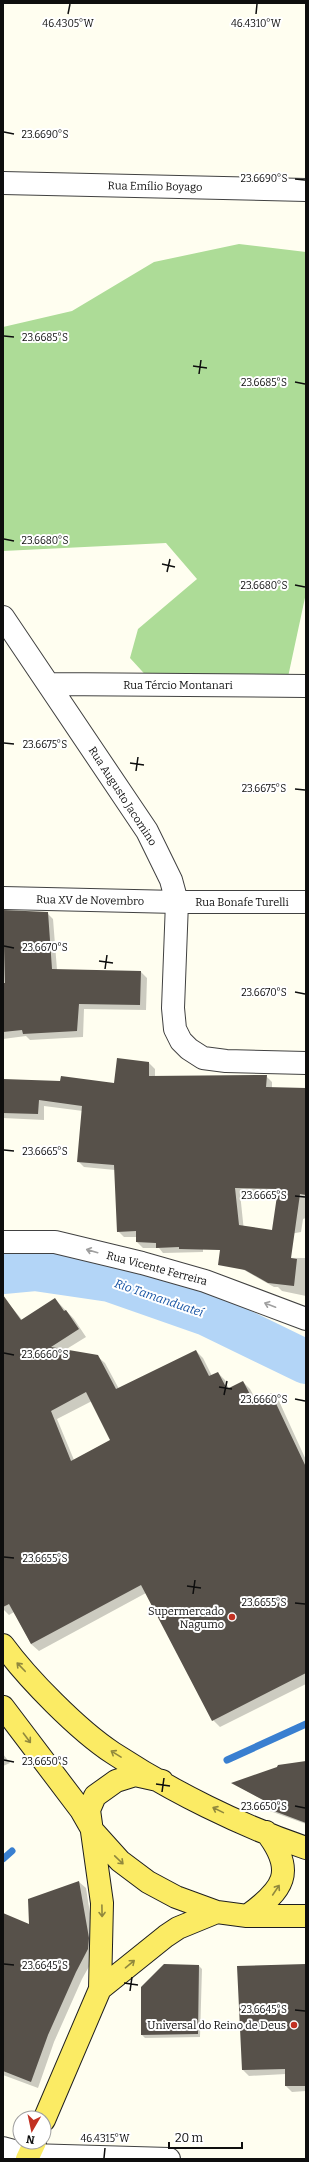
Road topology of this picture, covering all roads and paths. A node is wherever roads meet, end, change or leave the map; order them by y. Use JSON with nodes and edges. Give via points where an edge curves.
{"nodes":[{"id":1,"x":3,"y":183,"type":"edge"},
{"id":2,"x":306,"y":190,"type":"edge"},
{"id":3,"x":3,"y":617,"type":"edge"},
{"id":4,"x":50,"y":684,"type":"junction"},
{"id":5,"x":306,"y":685,"type":"edge"},
{"id":6,"x":3,"y":898,"type":"edge"},
{"id":7,"x":177,"y":902,"type":"junction"},
{"id":8,"x":306,"y":902,"type":"edge"},
{"id":9,"x":306,"y":1063,"type":"edge"},
{"id":10,"x":3,"y":1242,"type":"edge"},
{"id":11,"x":306,"y":1319,"type":"edge"},
{"id":12,"x":3,"y":1645,"type":"edge"},
{"id":13,"x":3,"y":1707,"type":"edge"},
{"id":14,"x":162,"y":1781,"type":"junction"},
{"id":15,"x":93,"y":1831,"type":"junction"},
{"id":16,"x":266,"y":1832,"type":"junction"},
{"id":17,"x":306,"y":1848,"type":"edge"},
{"id":18,"x":217,"y":1912,"type":"junction"},
{"id":19,"x":247,"y":1916,"type":"junction"},
{"id":20,"x":306,"y":1916,"type":"edge"},
{"id":21,"x":100,"y":1988,"type":"junction"},
{"id":22,"x":48,"y":2110,"type":"edge"},
{"id":23,"x":3,"y":2148,"type":"edge"},
{"id":24,"x":30,"y":2152,"type":"edge"},
{"id":25,"x":169,"y":2159,"type":"edge"}],
"edges":[{"from":1,"to":2,"type":"street","name":"Rua Emílio Boyago"},
{"from":3,"to":4,"type":"street","name":"Rua Augusto Jacomino"},
{"from":4,"to":5,"type":"street","name":"Rua Tércio Montanari"},
{"from":4,"to":7,"type":"street","name":"Rua Augusto Jacomino","via":[[147,830],[171,880]]},
{"from":6,"to":7,"type":"street","name":"Rua XV de Novembro"},
{"from":7,"to":8,"type":"street","name":"Rua Bonafe Turelli"},
{"from":7,"to":9,"type":"street","name":"Rua Augusto Jacomino","via":[[173,1008],[175,1029],[180,1041],[203,1058]]},
{"from":11,"to":10,"type":"street","name":"Rua Vicente Ferreira","one_way":true,"via":[[205,1281],[142,1263],[55,1242]]},
{"from":14,"to":12,"type":"main road","one_way":true,"via":[[112,1752],[68,1716],[14,1660]]},
{"from":13,"to":15,"type":"main road","one_way":true,"via":[[81,1810]]},
{"from":14,"to":15,"type":"main road","via":[[135,1776],[102,1789],[89,1810]]},
{"from":16,"to":14,"type":"main road","one_way":true},
{"from":15,"to":18,"type":"main road","one_way":true,"via":[[120,1861],[148,1882],[176,1897]]},
{"from":15,"to":21,"type":"main road","one_way":true,"via":[[102,1903]]},
{"from":16,"to":17,"type":"main road"},
{"from":19,"to":16,"type":"main road","one_way":true,"via":[[275,1893],[282,1881],[284,1871],[276,1845]]},
{"from":18,"to":19,"type":"main road"},
{"from":21,"to":18,"type":"main road","one_way":true,"via":[[172,1932]]},
{"from":19,"to":20,"type":"main road"},
{"from":21,"to":22,"type":"main road"},
{"from":23,"to":24,"type":"street"},
{"from":24,"to":25,"type":"street"}]}
